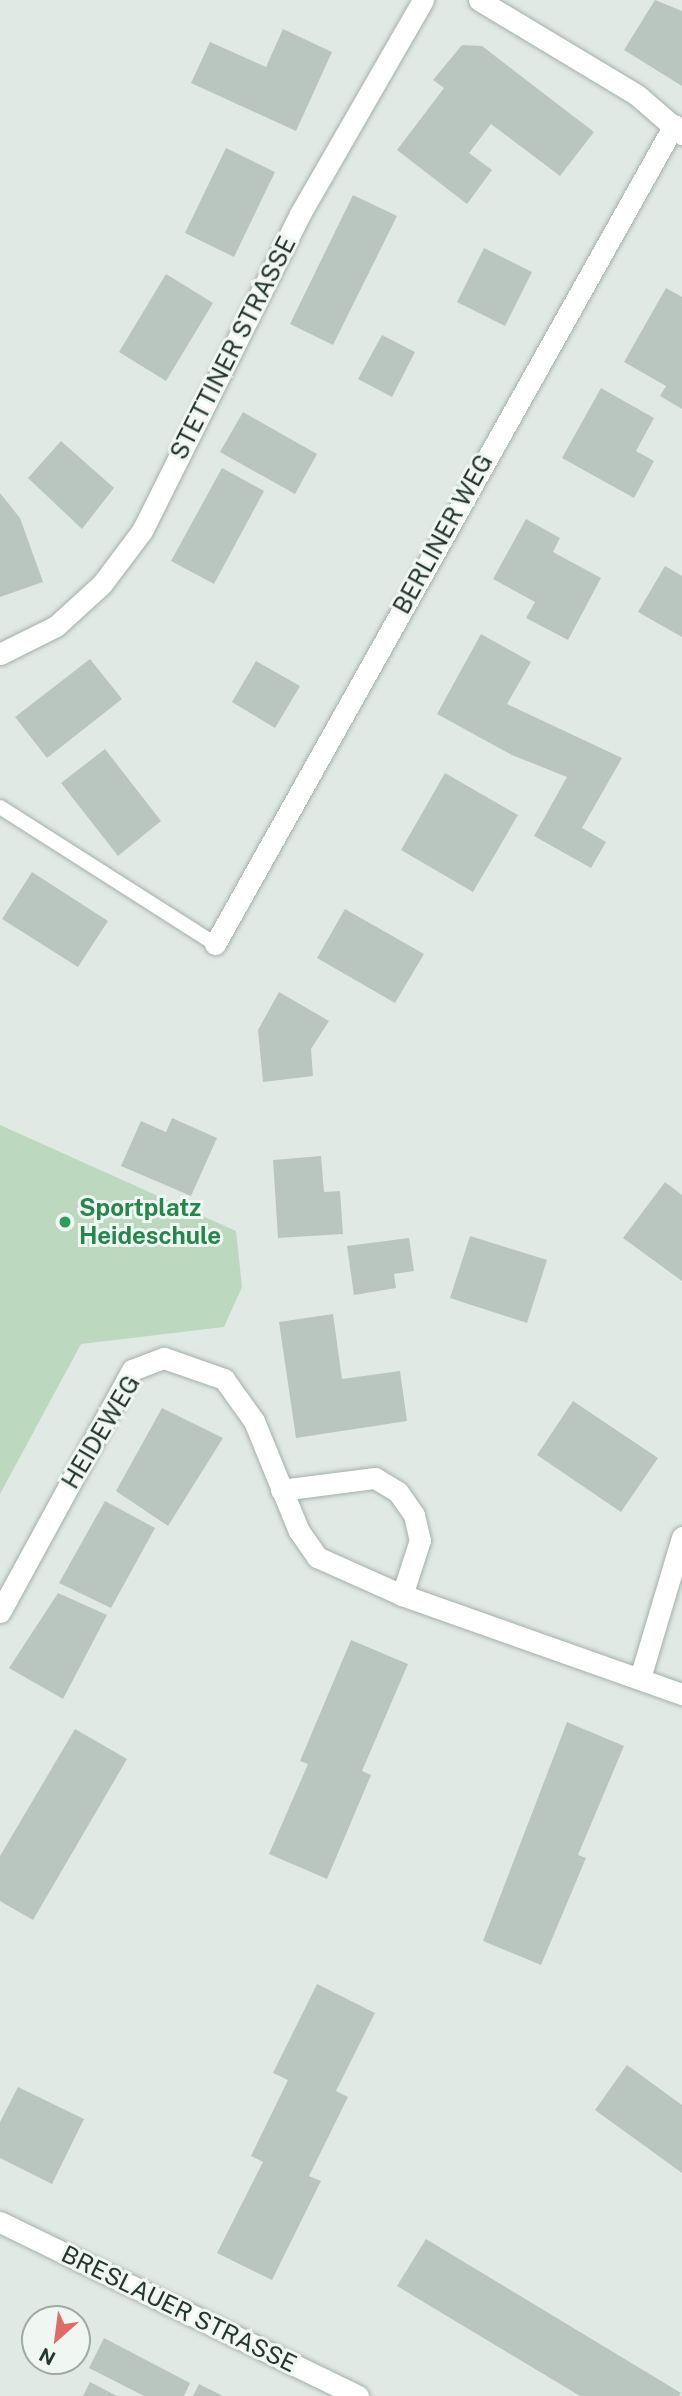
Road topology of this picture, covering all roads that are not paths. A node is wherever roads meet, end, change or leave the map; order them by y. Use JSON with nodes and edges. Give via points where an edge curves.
{"nodes":[{"id":1,"x":423,"y":0,"type":"edge"},
{"id":2,"x":479,"y":0,"type":"edge"},
{"id":3,"x":678,"y":129,"type":"edge"},
{"id":4,"x":0,"y":654,"type":"edge"},
{"id":5,"x":0,"y":807,"type":"edge"},
{"id":6,"x":215,"y":944,"type":"joint"},
{"id":7,"x":281,"y":1490,"type":"junction"},
{"id":8,"x":682,"y":1537,"type":"edge"},
{"id":9,"x":402,"y":1595,"type":"junction"},
{"id":10,"x":0,"y":1612,"type":"edge"},
{"id":11,"x":640,"y":1678,"type":"junction"},
{"id":12,"x":682,"y":1694,"type":"edge"},
{"id":13,"x":0,"y":2222,"type":"edge"},
{"id":14,"x":358,"y":2396,"type":"edge"}],
"edges":[{"from":1,"to":4,"type":"street","name":"STETTINER STRASSE","via":[[300,214],[142,531],[102,584],[56,626]]},
{"from":2,"to":3,"type":"street","via":[[585,61]]},
{"from":3,"to":6,"type":"street","name":"BERLINER WEG"},
{"from":5,"to":6,"type":"lane"},
{"from":7,"to":9,"type":"street","name":"HEIDEWEG","via":[[317,1558]]},
{"from":7,"to":9,"type":"street","via":[[375,1478],[398,1492],[414,1515],[420,1540]]},
{"from":7,"to":10,"type":"street","name":"HEIDEWEG","via":[[254,1421],[224,1379],[164,1358],[132,1370]]},
{"from":8,"to":11,"type":"street"},
{"from":9,"to":11,"type":"street","name":"HEIDEWEG"},
{"from":11,"to":12,"type":"street","name":"HEIDEWEG"},
{"from":13,"to":14,"type":"street","name":"BRESLAUER STRASSE"}]}
